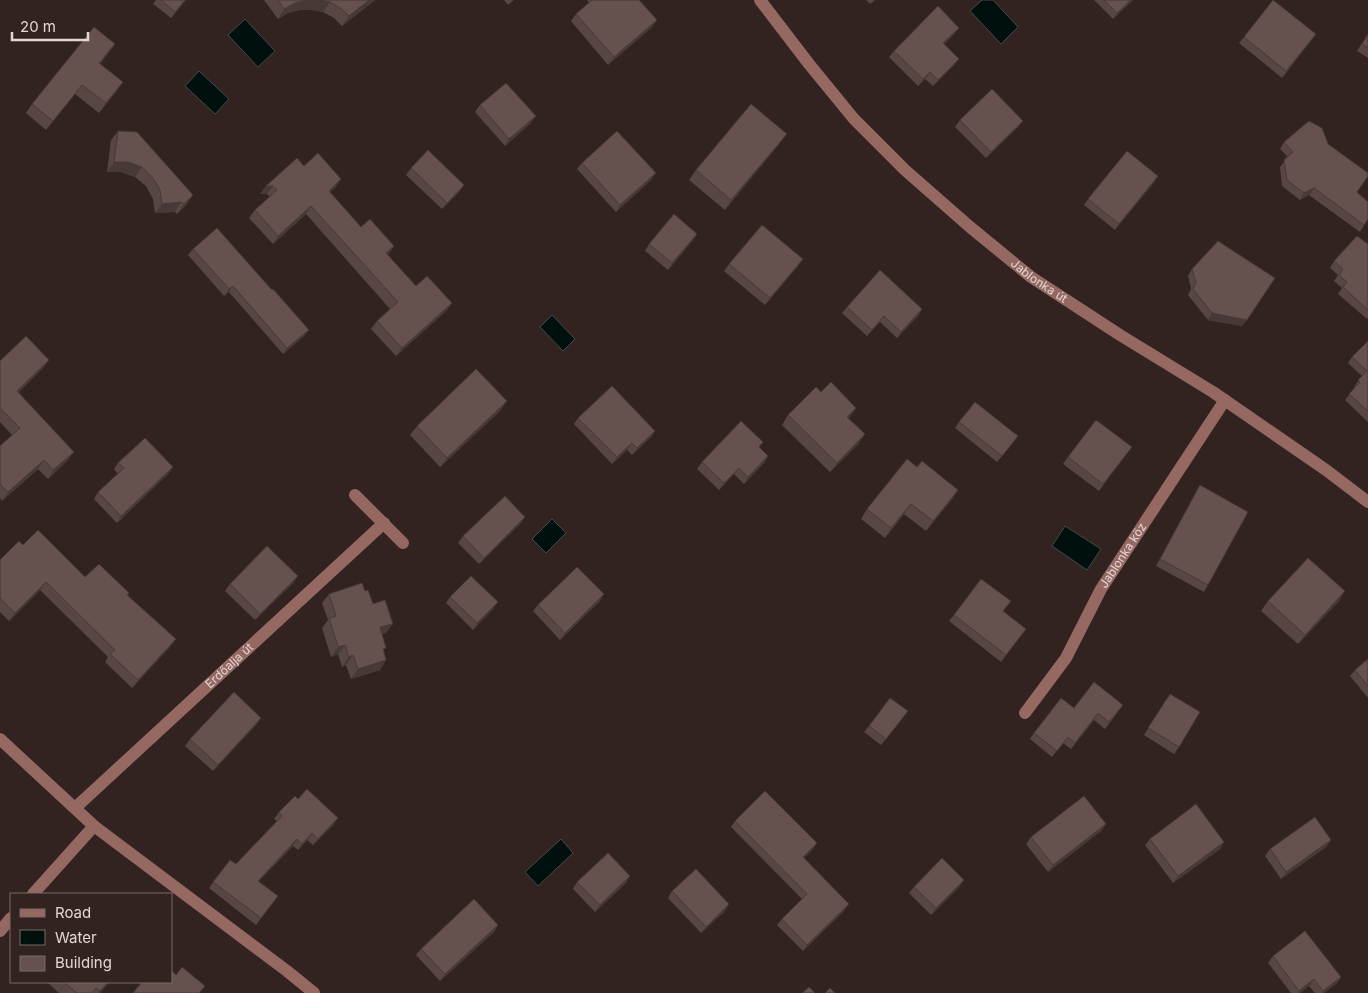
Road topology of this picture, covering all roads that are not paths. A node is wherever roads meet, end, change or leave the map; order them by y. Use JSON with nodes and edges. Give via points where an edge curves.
{"nodes":[{"id":1,"x":760,"y":0,"type":"edge"},
{"id":2,"x":1225,"y":400,"type":"junction"},
{"id":3,"x":355,"y":495,"type":"dead end"},
{"id":4,"x":1368,"y":502,"type":"edge"},
{"id":5,"x":384,"y":523,"type":"junction"},
{"id":6,"x":404,"y":543,"type":"dead end"},
{"id":7,"x":1025,"y":713,"type":"dead end"},
{"id":8,"x":0,"y":739,"type":"edge"},
{"id":9,"x":75,"y":808,"type":"junction"},
{"id":10,"x":94,"y":826,"type":"junction"},
{"id":11,"x":34,"y":893,"type":"edge"},
{"id":12,"x":10,"y":919,"type":"edge"},
{"id":13,"x":0,"y":930,"type":"edge"},
{"id":14,"x":314,"y":993,"type":"edge"}],
"edges":[{"from":1,"to":2,"type":"street","name":"Jablonka út","via":[[854,119],[905,170],[970,227],[1031,276]]},
{"from":2,"to":4,"type":"street","name":"Jablonka út"},
{"from":2,"to":7,"type":"street","name":"Jablonka köz","via":[[1102,589],[1066,658]]},
{"from":3,"to":5,"type":"street"},
{"from":5,"to":6,"type":"street"},
{"from":5,"to":9,"type":"street","name":"Erdőalja út"},
{"from":8,"to":9,"type":"street"},
{"from":9,"to":10,"type":"street"},
{"from":10,"to":11,"type":"street"},
{"from":10,"to":14,"type":"street"},
{"from":12,"to":13,"type":"street"}]}
